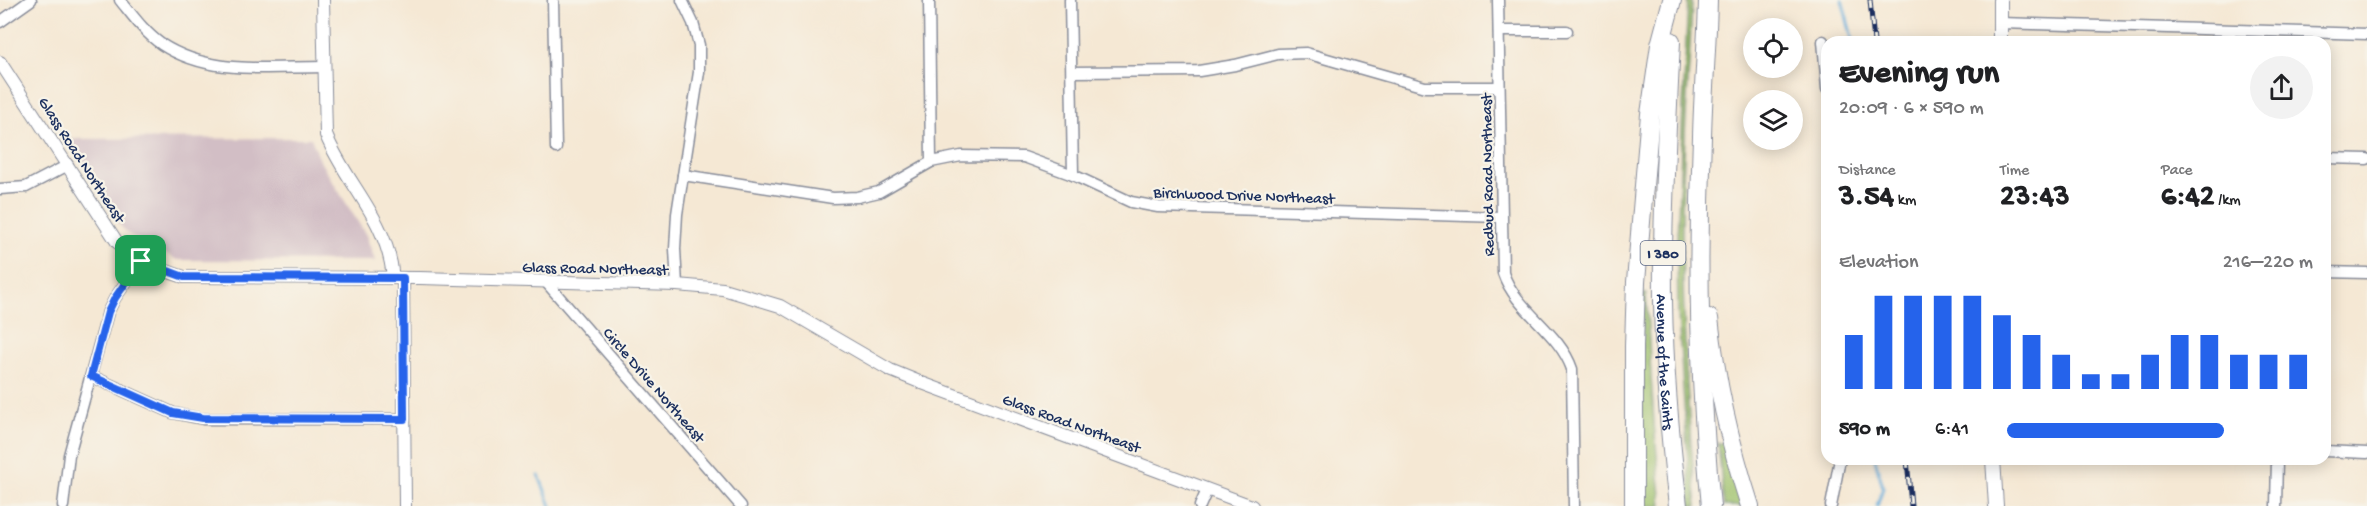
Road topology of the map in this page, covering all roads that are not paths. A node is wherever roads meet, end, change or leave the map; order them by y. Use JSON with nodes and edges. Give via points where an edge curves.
{"nodes":[{"id":1,"x":31,"y":0,"type":"edge"},
{"id":2,"x":120,"y":0,"type":"edge"},
{"id":3,"x":323,"y":0,"type":"edge"},
{"id":4,"x":553,"y":0,"type":"edge"},
{"id":5,"x":682,"y":0,"type":"edge"},
{"id":6,"x":929,"y":0,"type":"edge"},
{"id":7,"x":1070,"y":0,"type":"edge"},
{"id":8,"x":1498,"y":0,"type":"edge"},
{"id":9,"x":1672,"y":0,"type":"edge"},
{"id":10,"x":1708,"y":0,"type":"edge"},
{"id":11,"x":2000,"y":0,"type":"edge"},
{"id":12,"x":0,"y":22,"type":"edge"},
{"id":13,"x":2000,"y":23,"type":"junction"},
{"id":14,"x":1499,"y":31,"type":"junction"},
{"id":15,"x":1567,"y":31,"type":"dead end"},
{"id":16,"x":2367,"y":34,"type":"edge"},
{"id":17,"x":2000,"y":36,"type":"edge"},
{"id":18,"x":0,"y":62,"type":"edge"},
{"id":19,"x":324,"y":67,"type":"junction"},
{"id":20,"x":1072,"y":72,"type":"junction"},
{"id":21,"x":1499,"y":87,"type":"junction"},
{"id":22,"x":556,"y":148,"type":"dead end"},
{"id":23,"x":2331,"y":158,"type":"edge"},
{"id":24,"x":2367,"y":159,"type":"edge"},
{"id":25,"x":931,"y":162,"type":"junction"},
{"id":26,"x":68,"y":165,"type":"junction"},
{"id":27,"x":683,"y":175,"type":"junction"},
{"id":28,"x":1073,"y":175,"type":"junction"},
{"id":29,"x":0,"y":189,"type":"edge"},
{"id":30,"x":1501,"y":217,"type":"junction"},
{"id":31,"x":1700,"y":237,"type":"junction"},
{"id":32,"x":141,"y":261,"type":"junction"},
{"id":33,"x":2331,"y":272,"type":"edge"},
{"id":34,"x":2367,"y":273,"type":"edge"},
{"id":35,"x":398,"y":278,"type":"junction"},
{"id":36,"x":546,"y":282,"type":"junction"},
{"id":37,"x":677,"y":285,"type":"junction"},
{"id":38,"x":91,"y":376,"type":"junction"},
{"id":39,"x":404,"y":419,"type":"junction"},
{"id":40,"x":2331,"y":451,"type":"edge"},
{"id":41,"x":2367,"y":453,"type":"edge"},
{"id":42,"x":1839,"y":465,"type":"edge"},
{"id":43,"x":1993,"y":465,"type":"edge"},
{"id":44,"x":2277,"y":465,"type":"edge"},
{"id":45,"x":1207,"y":490,"type":"junction"},
{"id":46,"x":63,"y":506,"type":"edge"},
{"id":47,"x":405,"y":506,"type":"edge"},
{"id":48,"x":741,"y":506,"type":"edge"},
{"id":49,"x":1200,"y":506,"type":"edge"},
{"id":50,"x":1252,"y":506,"type":"edge"},
{"id":51,"x":1574,"y":506,"type":"edge"},
{"id":52,"x":1634,"y":506,"type":"edge"},
{"id":53,"x":1678,"y":506,"type":"edge"},
{"id":54,"x":1711,"y":506,"type":"edge"},
{"id":55,"x":1750,"y":506,"type":"edge"},
{"id":56,"x":1831,"y":506,"type":"edge"},
{"id":57,"x":1996,"y":506,"type":"edge"},
{"id":58,"x":2276,"y":506,"type":"edge"}],
"edges":[{"from":1,"to":12,"type":"street"},
{"from":2,"to":19,"type":"street","via":[[160,43],[206,64],[228,68]]},
{"from":3,"to":19,"type":"street"},
{"from":4,"to":22,"type":"street"},
{"from":5,"to":27,"type":"street","via":[[699,45],[699,72]]},
{"from":6,"to":25,"type":"street"},
{"from":7,"to":20,"type":"street"},
{"from":8,"to":14,"type":"street","name":"Redbud Road Northeast"},
{"from":9,"to":52,"type":"highway","via":[[1660,45],[1650,114],[1636,282]]},
{"from":9,"to":53,"type":"highway","name":"Avenue of the Saints","number":"I 380","via":[[1663,293],[1666,382]]},
{"from":10,"to":31,"type":"highway","name":"Avenue of the Saints","number":"I 380"},
{"from":11,"to":13,"type":"main road"},
{"from":13,"to":16,"type":"street"},
{"from":13,"to":17,"type":"main road"},
{"from":14,"to":15,"type":"street"},
{"from":14,"to":21,"type":"street","name":"Redbud Road Northeast"},
{"from":18,"to":26,"type":"street","name":"Glass Road Northeast"},
{"from":19,"to":35,"type":"street","via":[[327,135],[374,216]]},
{"from":20,"to":21,"type":"street","via":[[1199,70],[1278,54],[1306,53],[1425,87]]},
{"from":20,"to":28,"type":"street"},
{"from":21,"to":30,"type":"street","name":"Redbud Road Northeast"},
{"from":23,"to":24,"type":"street"},
{"from":25,"to":27,"type":"street","name":"Birchwood Drive Northeast","via":[[879,192],[856,197],[833,198]]},
{"from":25,"to":28,"type":"street","name":"Birchwood Drive Northeast","via":[[962,156],[1024,157]]},
{"from":26,"to":29,"type":"street","via":[[26,187]]},
{"from":26,"to":32,"type":"street","name":"Glass Road Northeast","via":[[117,242]]},
{"from":27,"to":37,"type":"street","via":[[676,238]]},
{"from":28,"to":30,"type":"street","name":"Birchwood Drive Northeast","via":[[1131,202],[1158,207]]},
{"from":30,"to":51,"type":"street","name":"Redbud Road Northeast","via":[[1501,256],[1508,288],[1559,345],[1572,369]]},
{"from":31,"to":54,"type":"highway","name":"Avenue of the Saints","number":"I 380","via":[[1702,389]]},
{"from":31,"to":55,"type":"highway","via":[[1723,410]]},
{"from":32,"to":35,"type":"street","name":"Glass Road Northeast","via":[[184,277]]},
{"from":32,"to":38,"type":"street","via":[[108,312]]},
{"from":33,"to":34,"type":"street"},
{"from":35,"to":36,"type":"street","name":"Glass Road Northeast"},
{"from":35,"to":39,"type":"street"},
{"from":36,"to":37,"type":"street","name":"Glass Road Northeast"},
{"from":36,"to":48,"type":"street","name":"Circle Drive Northeast"},
{"from":37,"to":45,"type":"street","name":"Glass Road Northeast","via":[[723,289],[780,306],[890,370]]},
{"from":38,"to":39,"type":"street","via":[[187,416]]},
{"from":38,"to":46,"type":"street","via":[[69,455]]},
{"from":39,"to":47,"type":"street"},
{"from":40,"to":41,"type":"street"},
{"from":42,"to":56,"type":"street"},
{"from":43,"to":57,"type":"main road"},
{"from":44,"to":58,"type":"street"},
{"from":45,"to":49,"type":"street"},
{"from":45,"to":50,"type":"street","name":"Glass Road Northeast"}]}
